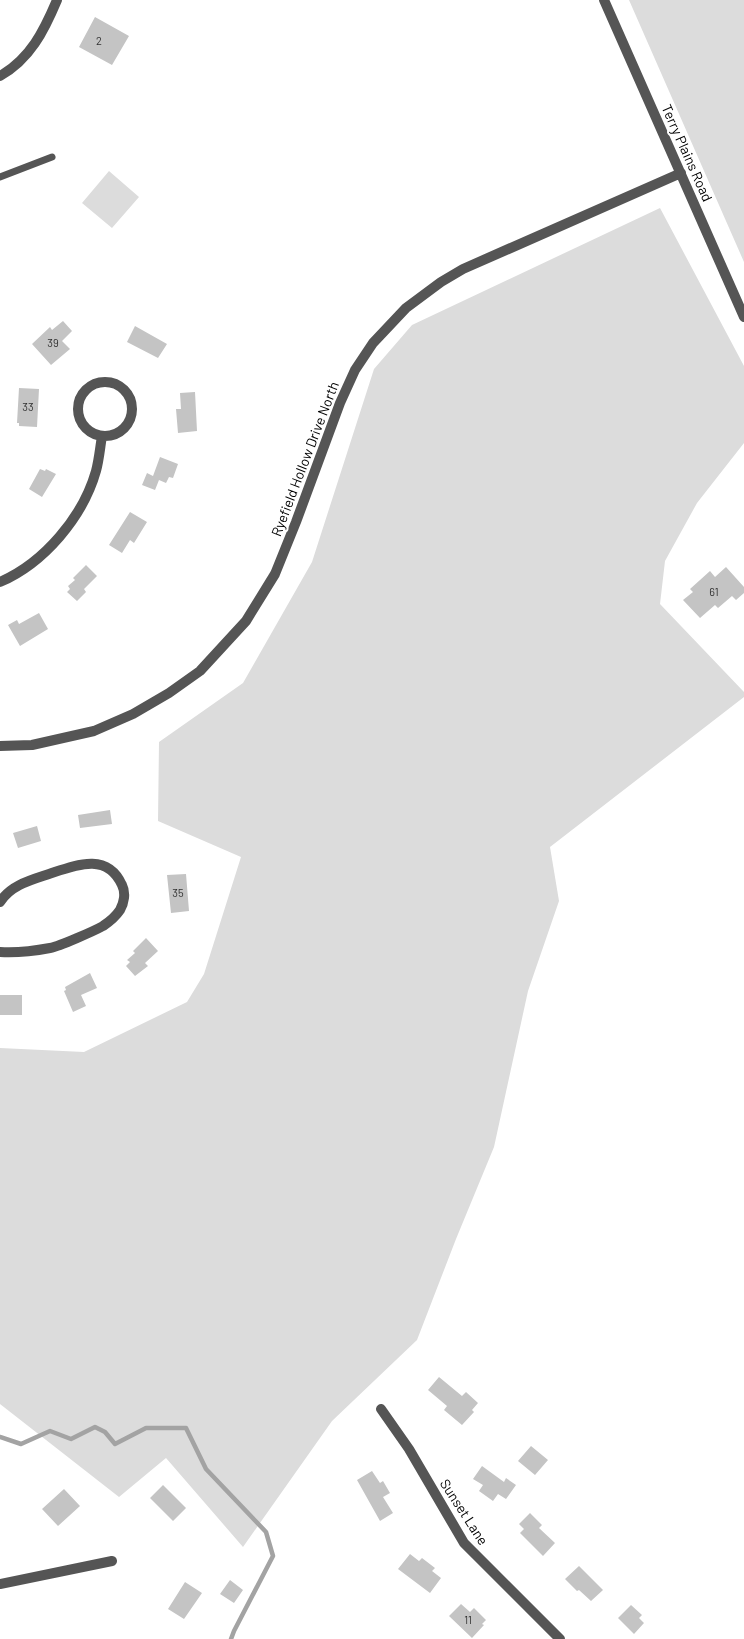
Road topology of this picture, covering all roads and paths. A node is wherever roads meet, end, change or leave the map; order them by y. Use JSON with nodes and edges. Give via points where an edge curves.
{"nodes":[{"id":1,"x":57,"y":0,"type":"edge"},
{"id":2,"x":604,"y":0,"type":"edge"},
{"id":3,"x":0,"y":76,"type":"edge"},
{"id":4,"x":52,"y":157,"type":"dead end"},
{"id":5,"x":681,"y":173,"type":"junction"},
{"id":6,"x":0,"y":177,"type":"edge"},
{"id":7,"x":744,"y":317,"type":"edge"},
{"id":8,"x":102,"y":436,"type":"junction"},
{"id":9,"x":0,"y":582,"type":"edge"},
{"id":10,"x":0,"y":746,"type":"edge"},
{"id":11,"x":0,"y":902,"type":"edge"},
{"id":12,"x":0,"y":952,"type":"edge"},
{"id":13,"x":381,"y":1409,"type":"dead end"},
{"id":14,"x":112,"y":1561,"type":"dead end"},
{"id":15,"x":0,"y":1584,"type":"edge"},
{"id":16,"x":560,"y":1639,"type":"edge"}],
"edges":[{"from":1,"to":3,"type":"street","via":[[38,41]]},
{"from":2,"to":5,"type":"street","name":"Terry Plains Road"},
{"from":4,"to":6,"type":"lane"},
{"from":5,"to":7,"type":"street","name":"Terry Plains Road"},
{"from":5,"to":10,"type":"street","name":"Ryefield Hollow Drive North","via":[[463,269],[406,308],[373,343],[355,370],[275,574],[246,621],[200,671],[133,714],[94,731],[32,745]]},
{"from":8,"to":8,"type":"street","via":[[111,436],[126,426],[132,409],[126,393],[111,383],[102,382],[86,389],[78,405],[78,414],[86,429]]},
{"from":8,"to":9,"type":"street","via":[[96,471],[75,516],[56,542],[36,560]]},
{"from":11,"to":12,"type":"street","via":[[16,887],[32,880],[92,863],[109,868],[119,877],[124,888],[121,909],[103,926],[51,948]]},
{"from":13,"to":16,"type":"street","name":"Sunset Lane","via":[[409,1449],[464,1543]]},
{"from":14,"to":15,"type":"street"}]}
